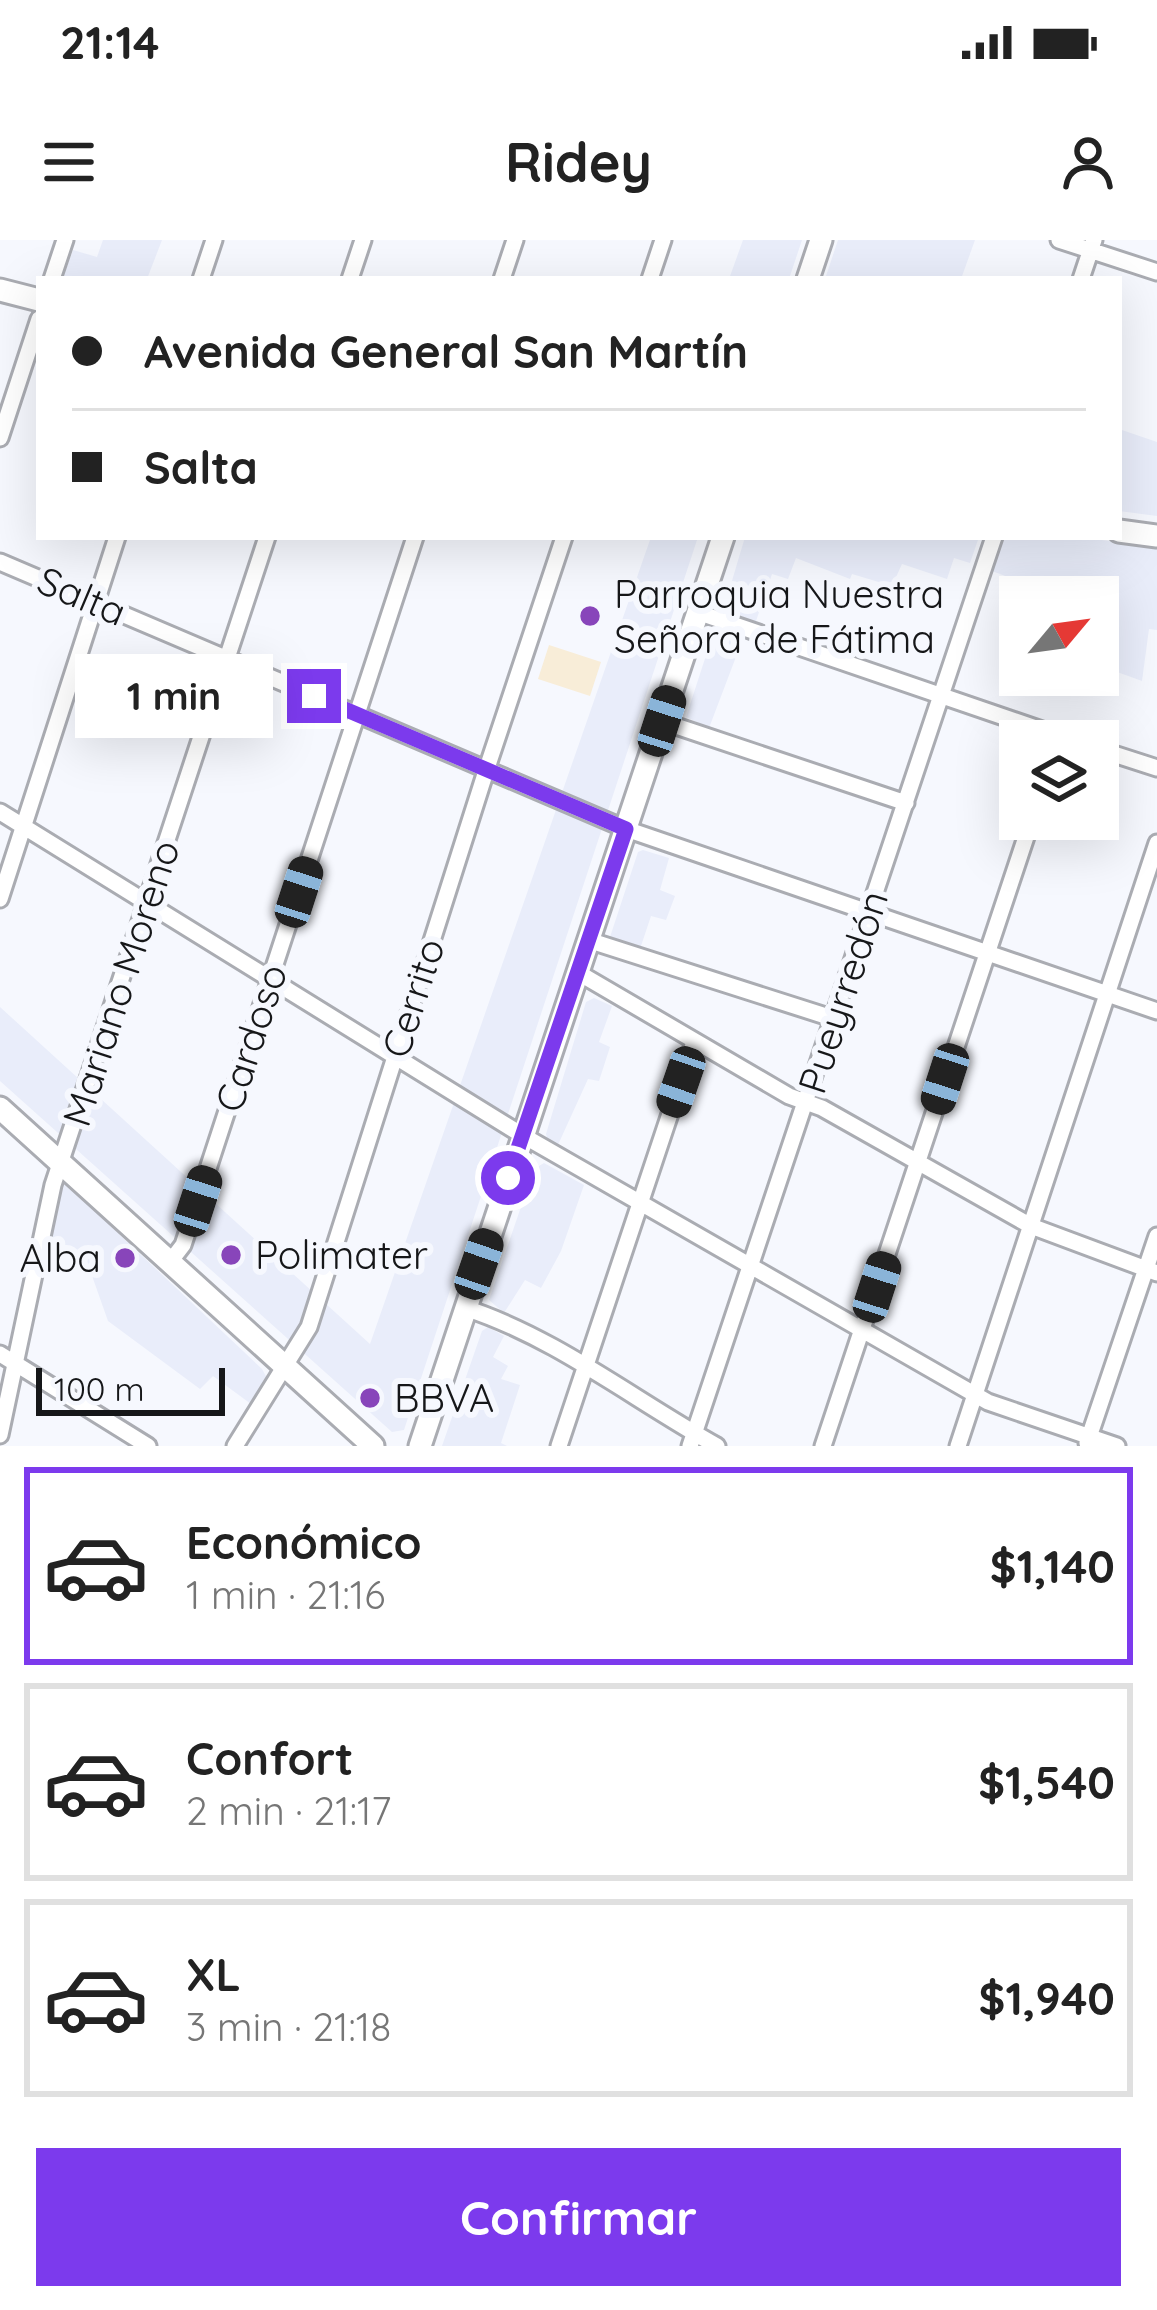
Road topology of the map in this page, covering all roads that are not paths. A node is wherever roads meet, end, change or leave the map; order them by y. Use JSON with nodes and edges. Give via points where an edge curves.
{"nodes":[{"id":1,"x":64,"y":240,"type":"edge"},
{"id":2,"x":214,"y":240,"type":"edge"},
{"id":3,"x":363,"y":240,"type":"edge"},
{"id":4,"x":515,"y":240,"type":"edge"},
{"id":5,"x":663,"y":240,"type":"edge"},
{"id":6,"x":821,"y":240,"type":"edge"},
{"id":7,"x":1059,"y":240,"type":"edge"},
{"id":8,"x":1093,"y":245,"type":"edge"},
{"id":9,"x":1157,"y":272,"type":"edge"},
{"id":10,"x":53,"y":276,"type":"edge"},
{"id":11,"x":203,"y":276,"type":"edge"},
{"id":12,"x":351,"y":276,"type":"edge"},
{"id":13,"x":503,"y":276,"type":"edge"},
{"id":14,"x":651,"y":276,"type":"edge"},
{"id":15,"x":809,"y":276,"type":"edge"},
{"id":16,"x":1082,"y":276,"type":"edge"},
{"id":17,"x":0,"y":290,"type":"edge"},
{"id":18,"x":36,"y":299,"type":"edge"},
{"id":19,"x":36,"y":328,"type":"edge"},
{"id":20,"x":0,"y":438,"type":"edge"},
{"id":21,"x":1122,"y":531,"type":"edge"},
{"id":22,"x":1157,"y":536,"type":"edge"},
{"id":23,"x":116,"y":540,"type":"edge"},
{"id":24,"x":266,"y":540,"type":"edge"},
{"id":25,"x":414,"y":540,"type":"edge"},
{"id":26,"x":563,"y":540,"type":"edge"},
{"id":27,"x":722,"y":540,"type":"edge"},
{"id":28,"x":993,"y":540,"type":"edge"},
{"id":29,"x":0,"y":562,"type":"edge"},
{"id":30,"x":96,"y":602,"type":"junction"},
{"id":31,"x":697,"y":612,"type":"junction"},
{"id":32,"x":229,"y":658,"type":"junction"},
{"id":33,"x":940,"y":696,"type":"junction"},
{"id":34,"x":356,"y":715,"type":"junction"},
{"id":35,"x":1008,"y":720,"type":"edge"},
{"id":36,"x":662,"y":721,"type":"junction"},
{"id":37,"x":1119,"y":756,"type":"edge"},
{"id":38,"x":1157,"y":768,"type":"edge"},
{"id":39,"x":486,"y":771,"type":"junction"},
{"id":40,"x":906,"y":803,"type":"junction"},
{"id":41,"x":0,"y":812,"type":"edge"},
{"id":42,"x":25,"y":826,"type":"junction"},
{"id":43,"x":626,"y":829,"type":"junction"},
{"id":44,"x":1025,"y":840,"type":"edge"},
{"id":45,"x":1157,"y":843,"type":"edge"},
{"id":46,"x":0,"y":899,"type":"edge"},
{"id":47,"x":146,"y":903,"type":"junction"},
{"id":48,"x":869,"y":913,"type":"junction"},
{"id":49,"x":588,"y":940,"type":"junction"},
{"id":50,"x":988,"y":955,"type":"junction"},
{"id":51,"x":577,"y":972,"type":"junction"},
{"id":52,"x":271,"y":980,"type":"junction"},
{"id":53,"x":1108,"y":994,"type":"junction"},
{"id":54,"x":1157,"y":1011,"type":"edge"},
{"id":55,"x":835,"y":1019,"type":"junction"},
{"id":56,"x":694,"y":1042,"type":"junction"},
{"id":57,"x":394,"y":1056,"type":"junction"},
{"id":58,"x":807,"y":1102,"type":"junction"},
{"id":59,"x":0,"y":1108,"type":"edge"},
{"id":60,"x":522,"y":1136,"type":"junction"},
{"id":61,"x":61,"y":1162,"type":"junction"},
{"id":62,"x":917,"y":1162,"type":"junction"},
{"id":63,"x":640,"y":1202,"type":"junction"},
{"id":64,"x":1031,"y":1226,"type":"junction"},
{"id":65,"x":1157,"y":1236,"type":"edge"},
{"id":66,"x":170,"y":1262,"type":"junction"},
{"id":67,"x":753,"y":1266,"type":"junction"},
{"id":68,"x":1152,"y":1271,"type":"edge"},
{"id":69,"x":465,"y":1308,"type":"junction"},
{"id":70,"x":863,"y":1329,"type":"junction"},
{"id":71,"x":0,"y":1354,"type":"edge"},
{"id":72,"x":16,"y":1363,"type":"junction"},
{"id":73,"x":586,"y":1367,"type":"junction"},
{"id":74,"x":287,"y":1368,"type":"junction"},
{"id":75,"x":976,"y":1394,"type":"junction"},
{"id":76,"x":0,"y":1435,"type":"edge"},
{"id":77,"x":692,"y":1440,"type":"edge"},
{"id":78,"x":1088,"y":1441,"type":"edge"},
{"id":79,"x":148,"y":1446,"type":"edge"},
{"id":80,"x":235,"y":1446,"type":"edge"},
{"id":81,"x":373,"y":1446,"type":"edge"},
{"id":82,"x":420,"y":1446,"type":"edge"},
{"id":83,"x":559,"y":1446,"type":"edge"},
{"id":84,"x":717,"y":1446,"type":"edge"},
{"id":85,"x":823,"y":1446,"type":"edge"},
{"id":86,"x":958,"y":1446,"type":"edge"},
{"id":87,"x":1117,"y":1446,"type":"edge"}],
"edges":[{"from":1,"to":10,"type":"street"},
{"from":2,"to":11,"type":"street"},
{"from":3,"to":12,"type":"street"},
{"from":4,"to":13,"type":"street"},
{"from":5,"to":14,"type":"street"},
{"from":6,"to":15,"type":"main road"},
{"from":7,"to":8,"type":"street"},
{"from":8,"to":9,"type":"street"},
{"from":8,"to":16,"type":"street"},
{"from":17,"to":18,"type":"main road"},
{"from":19,"to":20,"type":"street"},
{"from":21,"to":22,"type":"main road"},
{"from":23,"to":30,"type":"street"},
{"from":24,"to":32,"type":"street","name":"Mariano Moreno"},
{"from":25,"to":34,"type":"street","name":"Cardoso"},
{"from":26,"to":39,"type":"street","name":"Cerrito"},
{"from":27,"to":31,"type":"main road"},
{"from":28,"to":33,"type":"street","name":"Pueyrredón"},
{"from":29,"to":30,"type":"street","name":"Salta"},
{"from":30,"to":32,"type":"street","name":"Salta"},
{"from":30,"to":42,"type":"street"},
{"from":31,"to":33,"type":"street"},
{"from":31,"to":36,"type":"main road"},
{"from":32,"to":34,"type":"street","name":"Salta"},
{"from":32,"to":47,"type":"street","name":"Mariano Moreno"},
{"from":33,"to":35,"type":"street"},
{"from":33,"to":40,"type":"street","name":"Pueyrredón"},
{"from":34,"to":39,"type":"street","name":"Salta"},
{"from":34,"to":52,"type":"street","name":"Cardoso"},
{"from":36,"to":40,"type":"street"},
{"from":36,"to":43,"type":"main road"},
{"from":37,"to":38,"type":"street"},
{"from":39,"to":43,"type":"street","name":"Salta"},
{"from":39,"to":57,"type":"street","name":"Cerrito"},
{"from":40,"to":48,"type":"street","name":"Pueyrredón"},
{"from":41,"to":42,"type":"street"},
{"from":42,"to":46,"type":"street"},
{"from":42,"to":47,"type":"street"},
{"from":43,"to":48,"type":"street","name":"Salta"},
{"from":43,"to":49,"type":"main road"},
{"from":44,"to":50,"type":"street"},
{"from":45,"to":53,"type":"street"},
{"from":47,"to":52,"type":"street"},
{"from":47,"to":61,"type":"street","name":"Mariano Moreno"},
{"from":48,"to":50,"type":"street","name":"Salta"},
{"from":48,"to":55,"type":"street","name":"Pueyrredón"},
{"from":49,"to":51,"type":"main road"},
{"from":49,"to":55,"type":"street"},
{"from":50,"to":53,"type":"street","name":"Salta"},
{"from":50,"to":62,"type":"street"},
{"from":51,"to":56,"type":"street"},
{"from":51,"to":60,"type":"main road"},
{"from":52,"to":57,"type":"street"},
{"from":52,"to":66,"type":"street","name":"Cardoso","via":[[184,1245]]},
{"from":53,"to":54,"type":"street","name":"Salta"},
{"from":53,"to":64,"type":"street"},
{"from":55,"to":58,"type":"street","name":"Pueyrredón"},
{"from":56,"to":58,"type":"street"},
{"from":56,"to":63,"type":"street"},
{"from":57,"to":60,"type":"street"},
{"from":57,"to":74,"type":"street","name":"Cerrito","via":[[309,1327]]},
{"from":58,"to":62,"type":"street"},
{"from":58,"to":67,"type":"street","name":"Pueyrredón"},
{"from":59,"to":61,"type":"main road"},
{"from":60,"to":63,"type":"street"},
{"from":60,"to":69,"type":"main road"},
{"from":61,"to":66,"type":"main road"},
{"from":61,"to":72,"type":"street","name":"Mariano Moreno"},
{"from":62,"to":64,"type":"street"},
{"from":62,"to":70,"type":"street"},
{"from":63,"to":67,"type":"street"},
{"from":63,"to":73,"type":"street"},
{"from":64,"to":68,"type":"street"},
{"from":64,"to":75,"type":"street"},
{"from":65,"to":68,"type":"street"},
{"from":66,"to":74,"type":"main road"},
{"from":67,"to":70,"type":"street"},
{"from":67,"to":77,"type":"street","name":"Pueyrredón"},
{"from":68,"to":78,"type":"street"},
{"from":69,"to":73,"type":"street"},
{"from":69,"to":82,"type":"main road"},
{"from":70,"to":75,"type":"street"},
{"from":70,"to":85,"type":"street"},
{"from":71,"to":72,"type":"street"},
{"from":72,"to":76,"type":"street","name":"Mariano Moreno"},
{"from":72,"to":79,"type":"street"},
{"from":73,"to":77,"type":"street"},
{"from":73,"to":83,"type":"street"},
{"from":74,"to":80,"type":"street","name":"Cerrito"},
{"from":74,"to":81,"type":"main road"},
{"from":75,"to":78,"type":"street"},
{"from":75,"to":86,"type":"street"},
{"from":77,"to":84,"type":"street"},
{"from":78,"to":87,"type":"street"}]}
